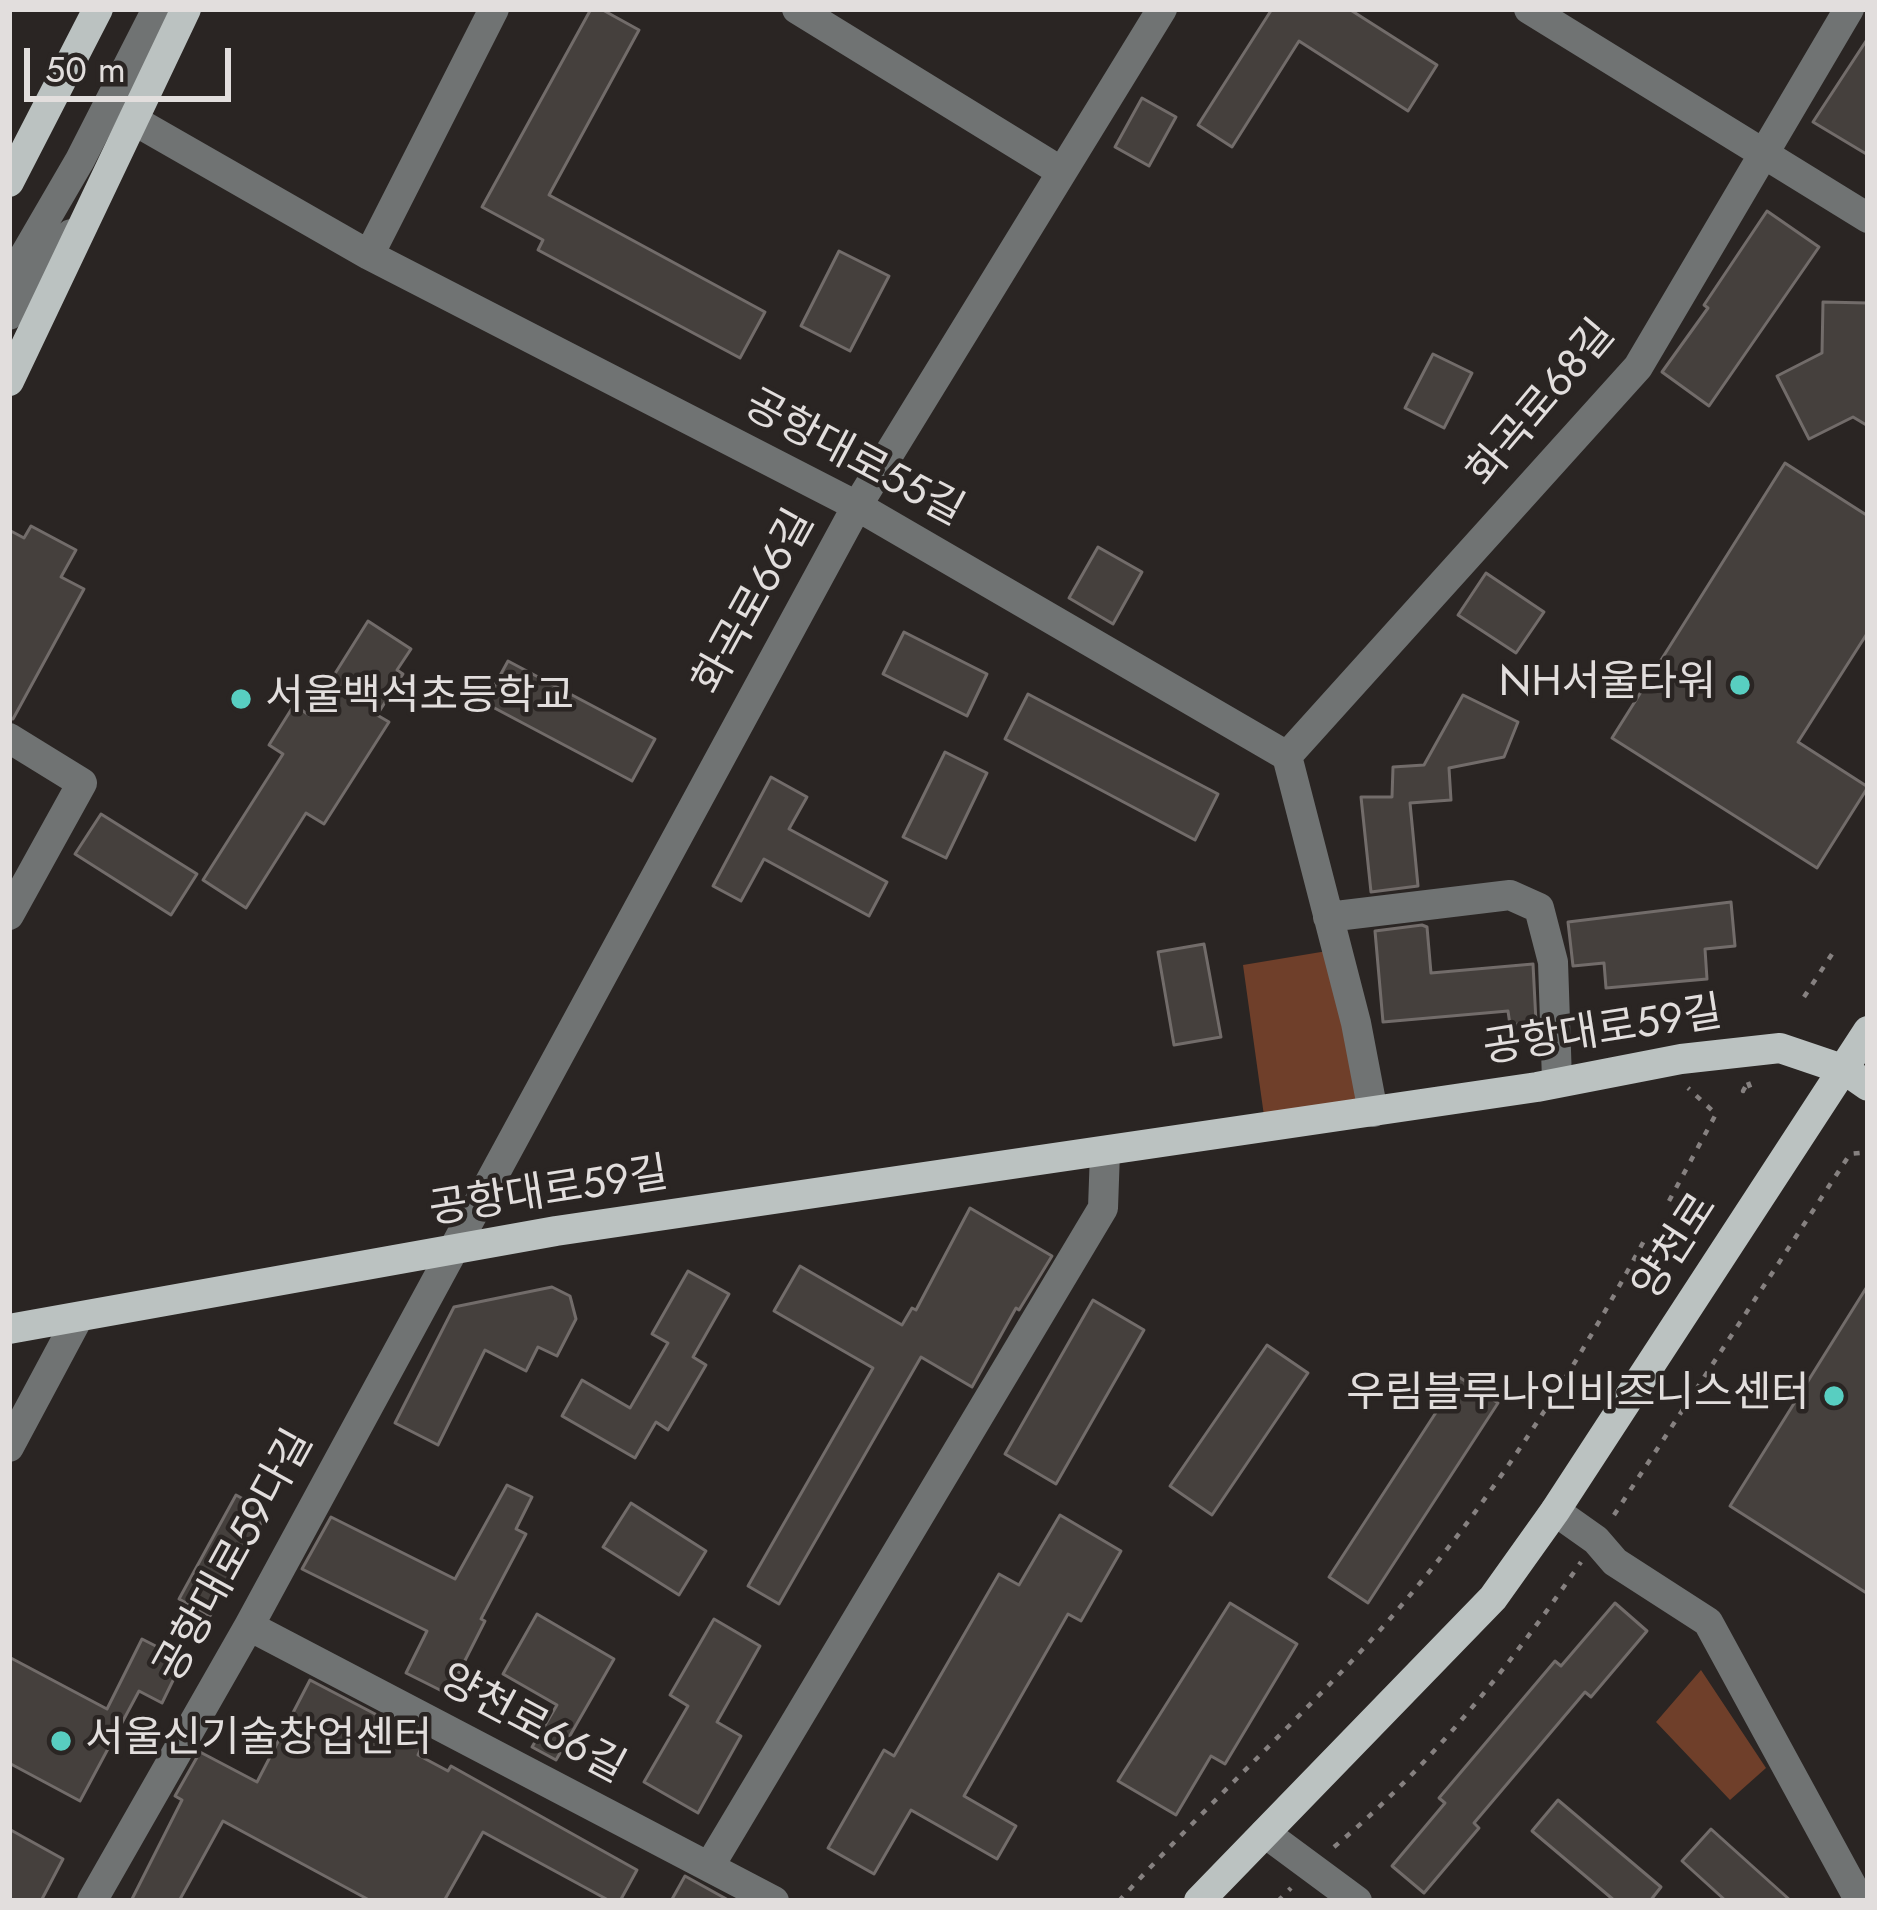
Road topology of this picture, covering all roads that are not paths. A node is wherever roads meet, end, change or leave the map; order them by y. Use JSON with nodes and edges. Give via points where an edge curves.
{"nodes":[{"id":1,"x":98,"y":9,"type":"edge"},
{"id":2,"x":157,"y":9,"type":"edge"},
{"id":3,"x":186,"y":9,"type":"edge"},
{"id":4,"x":494,"y":9,"type":"edge"},
{"id":5,"x":1162,"y":9,"type":"edge"},
{"id":6,"x":1529,"y":9,"type":"edge"},
{"id":7,"x":1850,"y":9,"type":"edge"},
{"id":8,"x":814,"y":14,"type":"edge"},
{"id":9,"x":135,"y":122,"type":"junction"},
{"id":10,"x":1763,"y":150,"type":"junction"},
{"id":11,"x":1062,"y":172,"type":"junction"},
{"id":12,"x":9,"y":182,"type":"edge"},
{"id":13,"x":86,"y":214,"type":"junction"},
{"id":14,"x":1868,"y":218,"type":"edge"},
{"id":15,"x":369,"y":255,"type":"junction"},
{"id":16,"x":9,"y":282,"type":"edge"},
{"id":17,"x":9,"y":315,"type":"edge"},
{"id":18,"x":9,"y":381,"type":"edge"},
{"id":19,"x":857,"y":506,"type":"junction"},
{"id":20,"x":9,"y":738,"type":"edge"},
{"id":21,"x":1287,"y":756,"type":"junction"},
{"id":22,"x":9,"y":915,"type":"edge"},
{"id":23,"x":1328,"y":917,"type":"junction"},
{"id":24,"x":1868,"y":1031,"type":"edge"},
{"id":25,"x":1856,"y":1078,"type":"edge"},
{"id":26,"x":1557,"y":1081,"type":"junction"},
{"id":27,"x":1373,"y":1112,"type":"junction"},
{"id":28,"x":1105,"y":1152,"type":"junction"},
{"id":29,"x":449,"y":1251,"type":"junction"},
{"id":30,"x":79,"y":1318,"type":"junction"},
{"id":31,"x":9,"y":1329,"type":"edge"},
{"id":32,"x":9,"y":1447,"type":"edge"},
{"id":33,"x":1555,"y":1510,"type":"junction"},
{"id":34,"x":249,"y":1626,"type":"junction"},
{"id":35,"x":1265,"y":1833,"type":"junction"},
{"id":36,"x":709,"y":1867,"type":"junction"},
{"id":37,"x":92,"y":1901,"type":"edge"},
{"id":38,"x":774,"y":1901,"type":"edge"},
{"id":39,"x":1199,"y":1901,"type":"edge"},
{"id":40,"x":1357,"y":1901,"type":"edge"},
{"id":41,"x":1859,"y":1901,"type":"edge"}],
"edges":[{"from":1,"to":12,"type":"main road"},
{"from":2,"to":16,"type":"street"},
{"from":3,"to":9,"type":"main road"},
{"from":4,"to":15,"type":"street"},
{"from":5,"to":11,"type":"street","name":"화곡로66길"},
{"from":6,"to":10,"type":"street"},
{"from":7,"to":10,"type":"street","name":"화곡로68길"},
{"from":8,"to":11,"type":"street"},
{"from":9,"to":13,"type":"main road"},
{"from":9,"to":15,"type":"street","name":"공항대로55길"},
{"from":10,"to":14,"type":"street"},
{"from":10,"to":21,"type":"street","name":"화곡로68길","via":[[1638,367]]},
{"from":11,"to":19,"type":"street","name":"화곡로66길"},
{"from":13,"to":17,"type":"street"},
{"from":13,"to":18,"type":"main road"},
{"from":15,"to":19,"type":"street","name":"공항대로55길"},
{"from":19,"to":21,"type":"street","name":"공항대로55길"},
{"from":19,"to":29,"type":"street","name":"화곡로66길"},
{"from":20,"to":22,"type":"street","via":[[82,783]]},
{"from":21,"to":23,"type":"street"},
{"from":23,"to":26,"type":"street","via":[[1510,895],[1539,908],[1553,962]]},
{"from":23,"to":27,"type":"street"},
{"from":24,"to":25,"type":"main road","name":"양천로"},
{"from":25,"to":26,"type":"main road","name":"공항대로59길","via":[[1780,1048]]},
{"from":25,"to":33,"type":"main road","name":"양천로"},
{"from":26,"to":27,"type":"main road","name":"공항대로59길"},
{"from":27,"to":28,"type":"main road","name":"공항대로59길"},
{"from":28,"to":29,"type":"main road","name":"공항대로59길"},
{"from":28,"to":36,"type":"street","via":[[1103,1208]]},
{"from":29,"to":30,"type":"main road","name":"공항대로59길"},
{"from":29,"to":34,"type":"street","name":"공항대로59다길"},
{"from":30,"to":31,"type":"main road","name":"공항대로59길"},
{"from":30,"to":32,"type":"street"},
{"from":33,"to":35,"type":"main road","name":"양천로","via":[[1493,1598]]},
{"from":33,"to":41,"type":"street","via":[[1615,1562],[1708,1622]]},
{"from":34,"to":36,"type":"street","name":"양천로66길"},
{"from":34,"to":37,"type":"street","name":"공항대로59다길"},
{"from":35,"to":39,"type":"main road","name":"양천로"},
{"from":35,"to":40,"type":"street"},
{"from":36,"to":38,"type":"street","name":"양천로66길"}]}
